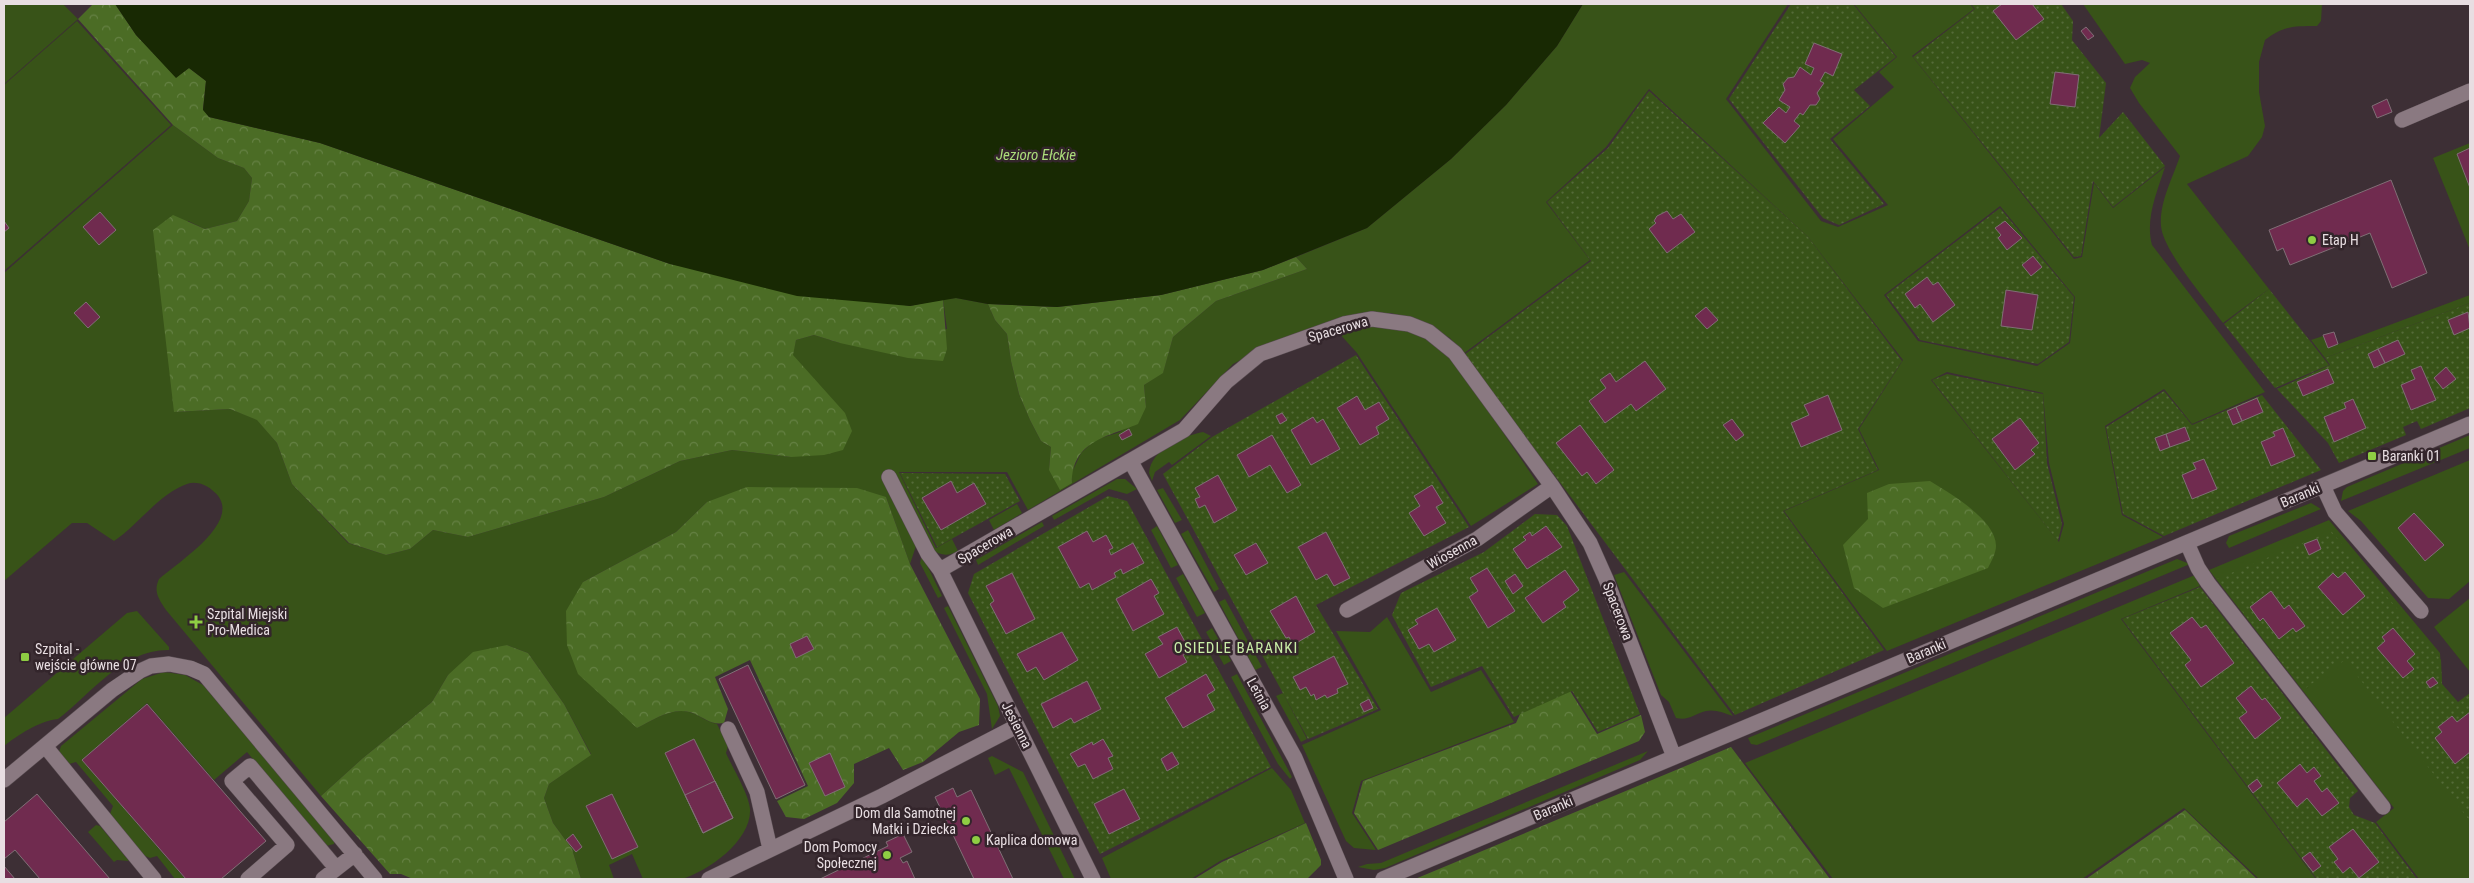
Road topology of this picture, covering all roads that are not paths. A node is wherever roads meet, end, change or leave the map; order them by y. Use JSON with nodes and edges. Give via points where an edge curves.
{"nodes":[{"id":1,"x":2470,"y":91,"type":"edge"},
{"id":2,"x":2402,"y":120,"type":"dead end"},
{"id":3,"x":2470,"y":424,"type":"edge"},
{"id":4,"x":1130,"y":462,"type":"junction"},
{"id":5,"x":889,"y":477,"type":"dead end"},
{"id":6,"x":1552,"y":486,"type":"junction"},
{"id":7,"x":2323,"y":486,"type":"junction"},
{"id":8,"x":2187,"y":543,"type":"junction"},
{"id":9,"x":940,"y":570,"type":"junction"},
{"id":10,"x":1347,"y":610,"type":"dead end"},
{"id":11,"x":2421,"y":611,"type":"dead end"},
{"id":12,"x":1017,"y":726,"type":"junction"},
{"id":13,"x":728,"y":728,"type":"dead end"},
{"id":14,"x":44,"y":746,"type":"junction"},
{"id":15,"x":1674,"y":757,"type":"junction"},
{"id":16,"x":4,"y":780,"type":"edge"},
{"id":17,"x":2383,"y":807,"type":"dead end"},
{"id":18,"x":770,"y":848,"type":"junction"},
{"id":19,"x":354,"y":854,"type":"junction"},
{"id":20,"x":336,"y":868,"type":"junction"},
{"id":21,"x":154,"y":879,"type":"edge"},
{"id":22,"x":248,"y":879,"type":"edge"},
{"id":23,"x":323,"y":879,"type":"edge"},
{"id":24,"x":374,"y":879,"type":"edge"},
{"id":25,"x":709,"y":879,"type":"edge"},
{"id":26,"x":1093,"y":879,"type":"edge"},
{"id":27,"x":1346,"y":879,"type":"edge"},
{"id":28,"x":1383,"y":879,"type":"edge"}],
"edges":[{"from":1,"to":2,"type":"street"},
{"from":3,"to":7,"type":"street","name":"Baranki"},
{"from":4,"to":6,"type":"street","name":"Spacerowa","via":[[1184,430],[1226,382],[1260,354],[1344,324],[1372,318],[1410,324],[1429,332],[1455,353]]},
{"from":4,"to":9,"type":"street","name":"Spacerowa"},
{"from":4,"to":27,"type":"street","name":"Letnia","via":[[1295,758]]},
{"from":5,"to":9,"type":"street","name":"Jesienna","via":[[928,554]]},
{"from":6,"to":10,"type":"street","name":"Wiosenna","via":[[1477,539]]},
{"from":6,"to":15,"type":"street","name":"Spacerowa","via":[[1590,544],[1606,579]]},
{"from":7,"to":8,"type":"street","name":"Baranki"},
{"from":7,"to":11,"type":"street","via":[[2334,512]]},
{"from":8,"to":15,"type":"street","name":"Baranki"},
{"from":8,"to":17,"type":"street","via":[[2208,583]]},
{"from":9,"to":12,"type":"street","name":"Jesienna"},
{"from":12,"to":18,"type":"street","via":[[882,796]]},
{"from":12,"to":26,"type":"street","name":"Jesienna"},
{"from":13,"to":18,"type":"street","via":[[757,792]]},
{"from":14,"to":16,"type":"street"},
{"from":14,"to":19,"type":"street","via":[[140,670],[169,664],[190,668],[204,674],[226,698]]},
{"from":14,"to":21,"type":"street"},
{"from":15,"to":28,"type":"street","name":"Baranki"},
{"from":18,"to":25,"type":"street"},
{"from":19,"to":20,"type":"street"},
{"from":19,"to":24,"type":"street"},
{"from":20,"to":22,"type":"street","via":[[250,766],[232,781],[288,845]]},
{"from":20,"to":23,"type":"street"}]}
